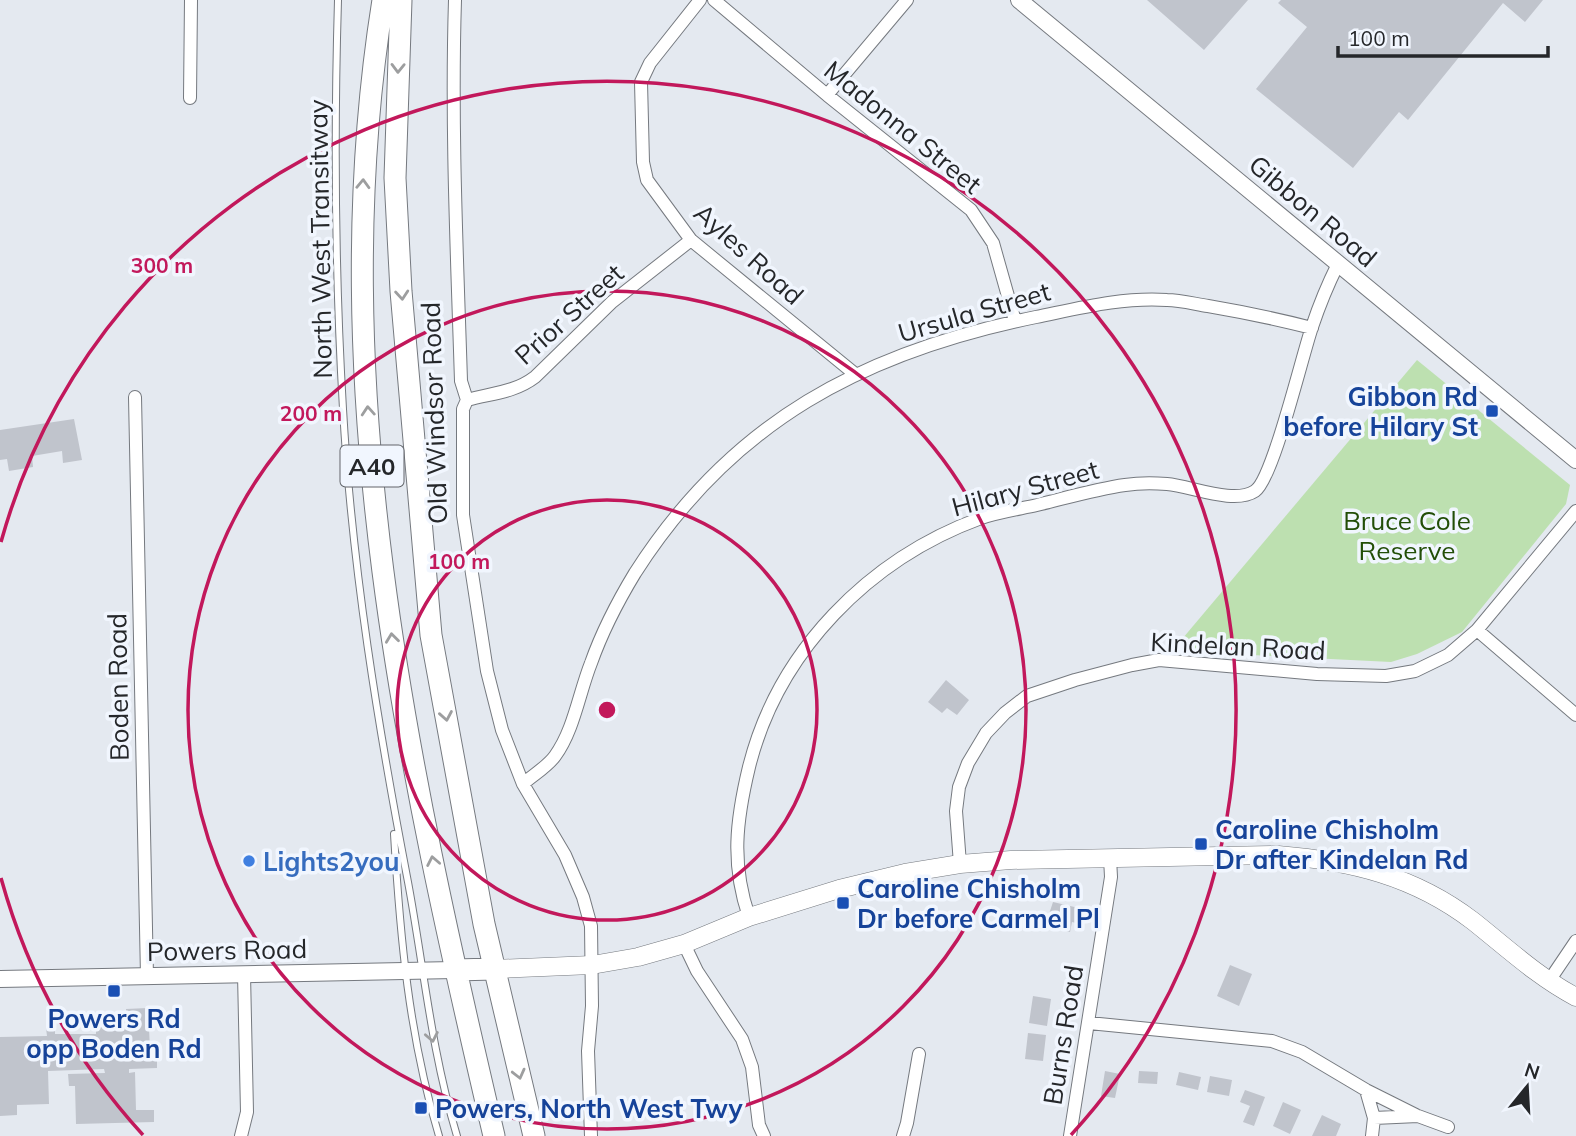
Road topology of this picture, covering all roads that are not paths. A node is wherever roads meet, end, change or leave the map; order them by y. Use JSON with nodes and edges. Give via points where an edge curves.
{"nodes":[{"id":1,"x":191,"y":0,"type":"edge"},
{"id":2,"x":338,"y":0,"type":"edge"},
{"id":3,"x":383,"y":0,"type":"edge"},
{"id":4,"x":401,"y":0,"type":"edge"},
{"id":5,"x":454,"y":0,"type":"edge"},
{"id":6,"x":700,"y":0,"type":"edge"},
{"id":7,"x":714,"y":0,"type":"edge"},
{"id":8,"x":907,"y":0,"type":"edge"},
{"id":9,"x":1019,"y":0,"type":"edge"},
{"id":10,"x":827,"y":95,"type":"junction"},
{"id":11,"x":190,"y":98,"type":"dead end"},
{"id":12,"x":691,"y":240,"type":"junction"},
{"id":13,"x":1338,"y":264,"type":"junction"},
{"id":14,"x":1015,"y":321,"type":"junction"},
{"id":15,"x":1312,"y":328,"type":"junction"},
{"id":16,"x":855,"y":374,"type":"junction"},
{"id":17,"x":135,"y":397,"type":"dead end"},
{"id":18,"x":467,"y":400,"type":"junction"},
{"id":19,"x":1576,"y":460,"type":"edge"},
{"id":20,"x":1576,"y":511,"type":"edge"},
{"id":21,"x":1477,"y":630,"type":"junction"},
{"id":22,"x":1576,"y":715,"type":"edge"},
{"id":23,"x":523,"y":784,"type":"junction"},
{"id":24,"x":393,"y":811,"type":"junction"},
{"id":25,"x":1110,"y":858,"type":"junction"},
{"id":26,"x":960,"y":864,"type":"junction"},
{"id":27,"x":749,"y":918,"type":"junction"},
{"id":28,"x":1576,"y":942,"type":"edge"},
{"id":29,"x":684,"y":944,"type":"junction"},
{"id":30,"x":592,"y":965,"type":"junction"},
{"id":31,"x":495,"y":969,"type":"junction"},
{"id":32,"x":413,"y":970,"type":"junction"},
{"id":33,"x":454,"y":970,"type":"junction"},
{"id":34,"x":244,"y":974,"type":"junction"},
{"id":35,"x":147,"y":976,"type":"junction"},
{"id":36,"x":0,"y":979,"type":"edge"},
{"id":37,"x":1549,"y":981,"type":"junction"},
{"id":38,"x":1576,"y":998,"type":"edge"},
{"id":39,"x":1089,"y":1023,"type":"junction"},
{"id":40,"x":919,"y":1054,"type":"dead end"},
{"id":41,"x":1367,"y":1090,"type":"junction"},
{"id":42,"x":1418,"y":1116,"type":"junction"},
{"id":43,"x":1374,"y":1118,"type":"junction"},
{"id":44,"x":1448,"y":1127,"type":"dead end"},
{"id":45,"x":241,"y":1136,"type":"edge"},
{"id":46,"x":439,"y":1136,"type":"edge"},
{"id":47,"x":457,"y":1136,"type":"edge"},
{"id":48,"x":494,"y":1136,"type":"edge"},
{"id":49,"x":534,"y":1136,"type":"edge"},
{"id":50,"x":591,"y":1136,"type":"edge"},
{"id":51,"x":764,"y":1136,"type":"edge"},
{"id":52,"x":903,"y":1136,"type":"edge"},
{"id":53,"x":1070,"y":1136,"type":"edge"},
{"id":54,"x":1371,"y":1136,"type":"edge"}],
"edges":[{"from":1,"to":11,"type":"street"},
{"from":2,"to":24,"type":"lane","name":"North West Transitway","via":[[336,249],[343,410],[359,584]]},
{"from":33,"to":3,"type":"highway","number":"A40","one_way":true,"via":[[396,669],[374,496],[361,285],[363,178]]},
{"from":4,"to":31,"type":"highway","name":"Old Windsor Road","number":"A40","one_way":true,"via":[[395,178],[431,635]]},
{"from":5,"to":18,"type":"street","name":"Old Windsor Road","via":[[461,380]]},
{"from":6,"to":12,"type":"street","name":"Ayles Road","via":[[650,63],[641,82],[647,180]]},
{"from":7,"to":10,"type":"street","name":"Madonna Street"},
{"from":8,"to":10,"type":"street"},
{"from":9,"to":13,"type":"street","name":"Gibbon Road"},
{"from":10,"to":14,"type":"street","name":"Madonna Street","via":[[971,210],[993,243]]},
{"from":12,"to":16,"type":"street","name":"Ayles Road"},
{"from":12,"to":18,"type":"street","name":"Prior Street","via":[[612,302],[535,377],[512,390]]},
{"from":13,"to":15,"type":"street","name":"Hilary Street"},
{"from":13,"to":19,"type":"street","name":"Gibbon Road"},
{"from":14,"to":15,"type":"street","name":"Ursula Street","via":[[1121,300],[1168,300]]},
{"from":14,"to":16,"type":"street","name":"Ursula Street","via":[[936,341]]},
{"from":15,"to":27,"type":"street","name":"Hilary Street","via":[[1269,468],[1256,491],[1233,496],[1167,484],[1127,484],[982,518],[910,552],[838,609],[789,671],[755,744],[740,810],[736,864]]},
{"from":16,"to":23,"type":"street","name":"Ursula Street","via":[[761,432],[682,508],[613,612],[564,742]]},
{"from":17,"to":35,"type":"street","name":"Boden Road"},
{"from":18,"to":23,"type":"street","name":"Old Windsor Road","via":[[462,420],[463,515],[487,671],[502,730]]},
{"from":20,"to":21,"type":"street","name":"Kindelan Road"},
{"from":21,"to":22,"type":"street"},
{"from":21,"to":26,"type":"street","name":"Kindelan Road","via":[[1434,662],[1386,676],[1159,660],[1027,696],[986,733],[968,763],[956,811]]},
{"from":23,"to":30,"type":"street","name":"Old Windsor Road","via":[[565,855],[583,897],[593,937]]},
{"from":24,"to":32,"type":"lane","name":"North West Transitway"},
{"from":24,"to":32,"type":"lane","name":"North West Transitway","via":[[408,883]]},
{"from":25,"to":26,"type":"main road"},
{"from":25,"to":37,"type":"main road","via":[[1278,855],[1356,865],[1410,884],[1449,905]]},
{"from":25,"to":39,"type":"street","name":"Burns Road"},
{"from":26,"to":27,"type":"main road","via":[[864,883]]},
{"from":27,"to":29,"type":"main road"},
{"from":28,"to":37,"type":"street"},
{"from":29,"to":30,"type":"main road"},
{"from":29,"to":51,"type":"street","via":[[742,1039],[752,1067]]},
{"from":30,"to":31,"type":"main road"},
{"from":30,"to":50,"type":"street","name":"Old Windsor Road"},
{"from":31,"to":33,"type":"highway"},
{"from":31,"to":49,"type":"highway","name":"Old Windsor Road","number":"A40","one_way":true},
{"from":32,"to":33,"type":"street","name":"Powers Road"},
{"from":32,"to":34,"type":"street","name":"Powers Road"},
{"from":32,"to":46,"type":"lane","name":"North West Transitway","via":[[419,1062]]},
{"from":32,"to":47,"type":"lane","name":"North West Transitway","one_way":true},
{"from":33,"to":48,"type":"highway","number":"A40"},
{"from":34,"to":35,"type":"street","name":"Powers Road"},
{"from":34,"to":45,"type":"street","via":[[247,1112]]},
{"from":35,"to":36,"type":"street","name":"Powers Road"},
{"from":37,"to":38,"type":"main road"},
{"from":39,"to":41,"type":"street","via":[[1272,1041],[1302,1052]]},
{"from":39,"to":53,"type":"street","name":"Burns Road"},
{"from":40,"to":52,"type":"street"},
{"from":41,"to":42,"type":"street"},
{"from":41,"to":43,"type":"street"},
{"from":42,"to":43,"type":"street"},
{"from":42,"to":44,"type":"street"},
{"from":43,"to":54,"type":"street"}]}
